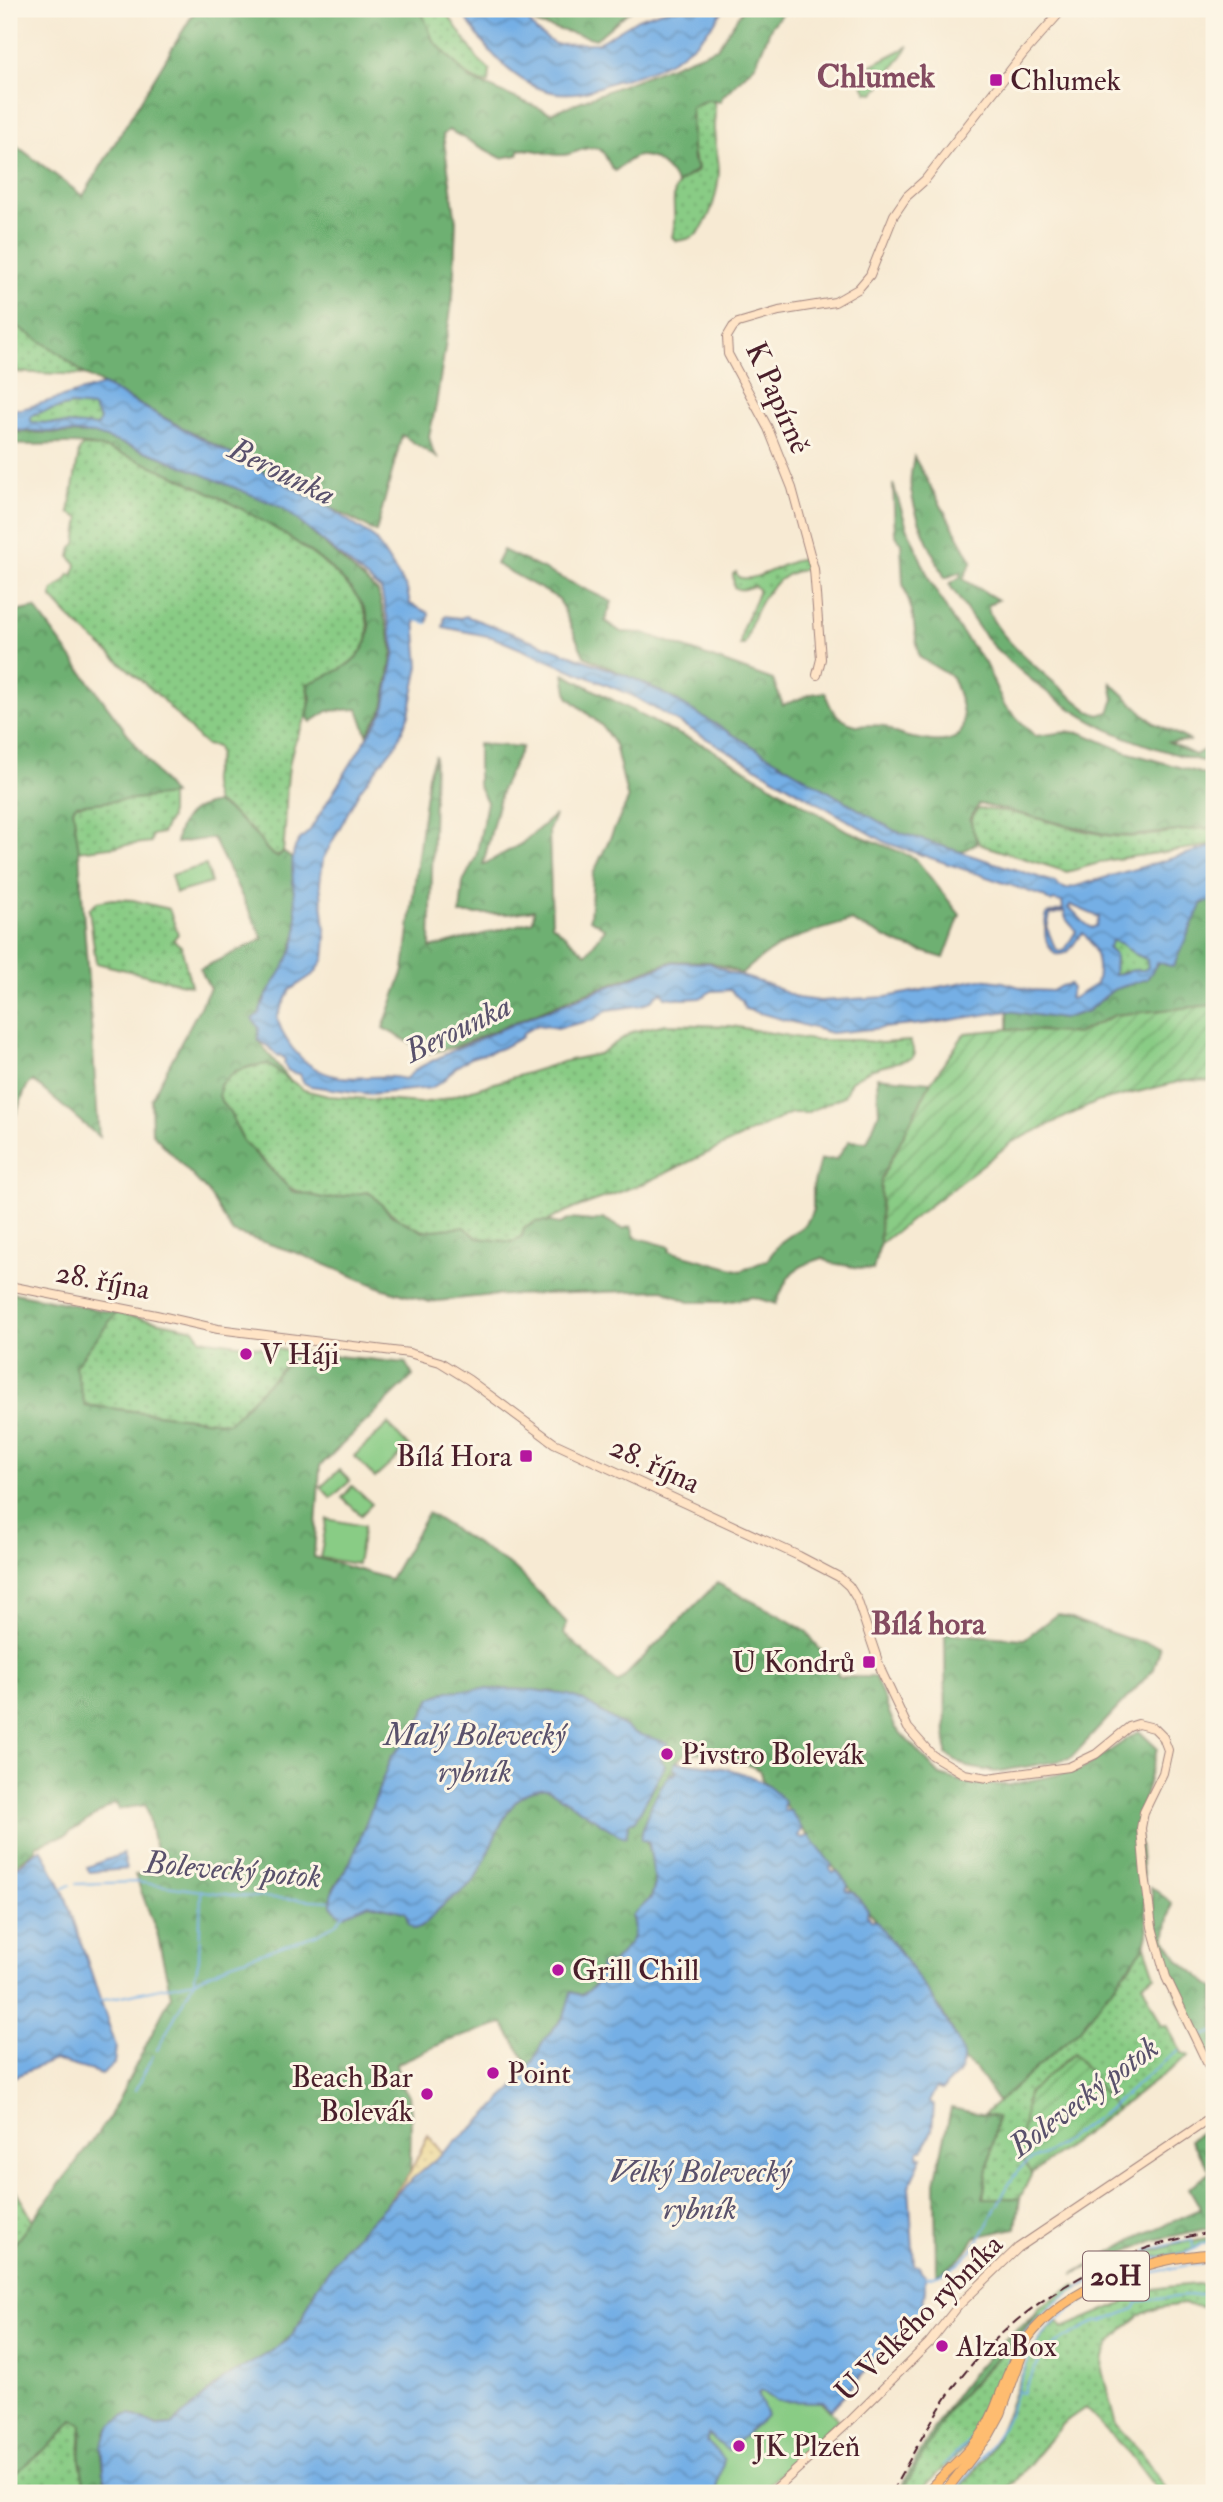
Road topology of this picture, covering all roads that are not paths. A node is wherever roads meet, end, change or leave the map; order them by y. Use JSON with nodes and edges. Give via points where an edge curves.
{"nodes":[{"id":1,"x":1063,"y":9,"type":"edge"},
{"id":2,"x":817,"y":675,"type":"dead end"},
{"id":3,"x":9,"y":1286,"type":"edge"},
{"id":4,"x":1214,"y":2077,"type":"edge"},
{"id":5,"x":1214,"y":2116,"type":"edge"},
{"id":6,"x":1214,"y":2254,"type":"edge"},
{"id":7,"x":1032,"y":2333,"type":"junction"},
{"id":8,"x":771,"y":2493,"type":"edge"},
{"id":9,"x":926,"y":2493,"type":"edge"},
{"id":10,"x":944,"y":2493,"type":"edge"}],
"edges":[{"from":1,"to":2,"type":"main road","name":"K Papírně","via":[[931,173],[907,196],[894,215],[870,275],[858,289],[835,302],[738,323],[727,337],[728,354],[768,428],[787,476],[814,569],[821,659]]},
{"from":3,"to":4,"type":"main road","name":"28. října","via":[[218,1329],[409,1353],[440,1362],[554,1443],[839,1577],[857,1599],[882,1673],[908,1728],[932,1755],[964,1774],[988,1779],[1069,1767],[1096,1754],[1129,1727],[1154,1728],[1168,1750],[1142,1822],[1144,1875],[1155,1939],[1163,1968]]},
{"from":5,"to":8,"type":"main road","name":"U Velkého rybníka","via":[[1018,2248],[959,2305],[929,2343]]},
{"from":6,"to":7,"type":"main road","number":"20H","via":[[1166,2260],[1116,2276],[1059,2308]]},
{"from":7,"to":9,"type":"main road","number":"20H","via":[[1015,2359],[982,2434]]},
{"from":7,"to":10,"type":"main road","number":"20H","via":[[989,2435]]}]}
